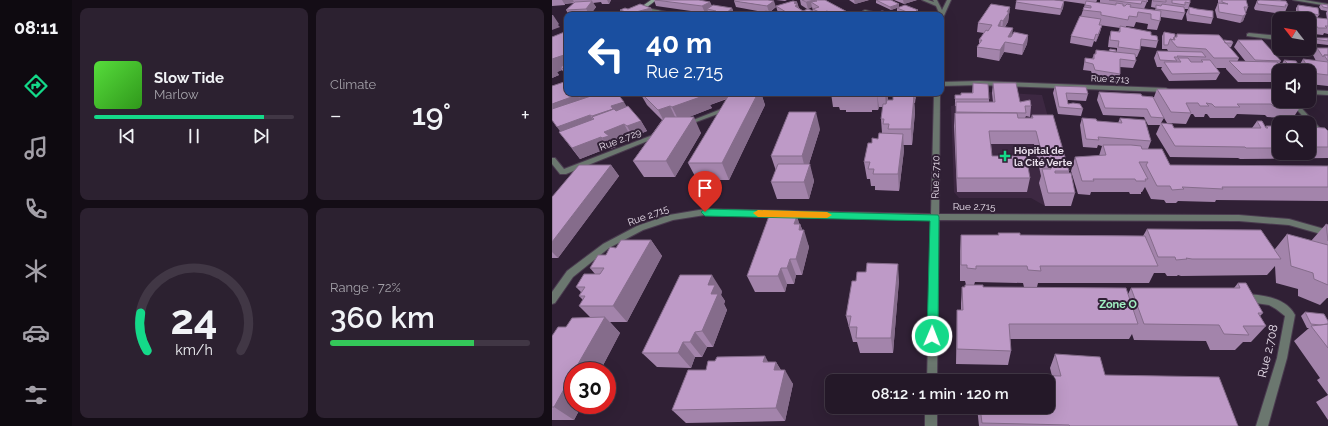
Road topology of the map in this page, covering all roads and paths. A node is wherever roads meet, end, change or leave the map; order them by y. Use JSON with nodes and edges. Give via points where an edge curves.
{"nodes":[{"id":1,"x":654,"y":0,"type":"edge"},
{"id":2,"x":924,"y":0,"type":"edge"},
{"id":3,"x":949,"y":0,"type":"edge"},
{"id":4,"x":1295,"y":0,"type":"edge"},
{"id":5,"x":936,"y":2,"type":"edge"},
{"id":6,"x":1328,"y":5,"type":"edge"},
{"id":7,"x":643,"y":8,"type":"junction"},
{"id":8,"x":865,"y":11,"type":"dead end"},
{"id":9,"x":633,"y":12,"type":"edge"},
{"id":10,"x":662,"y":12,"type":"edge"},
{"id":11,"x":868,"y":12,"type":"edge"},
{"id":12,"x":940,"y":12,"type":"edge"},
{"id":13,"x":944,"y":12,"type":"edge"},
{"id":14,"x":1249,"y":35,"type":"dead end"},
{"id":15,"x":1272,"y":37,"type":"edge"},
{"id":16,"x":1316,"y":40,"type":"edge"},
{"id":17,"x":1328,"y":41,"type":"edge"},
{"id":18,"x":944,"y":84,"type":"edge"},
{"id":19,"x":1177,"y":90,"type":"edge"},
{"id":20,"x":1316,"y":92,"type":"edge"},
{"id":21,"x":1328,"y":93,"type":"edge"},
{"id":22,"x":759,"y":96,"type":"edge"},
{"id":23,"x":937,"y":96,"type":"edge"},
{"id":24,"x":745,"y":101,"type":"edge"},
{"id":25,"x":738,"y":104,"type":"edge"},
{"id":26,"x":1298,"y":108,"type":"edge"},
{"id":27,"x":680,"y":127,"type":"edge"},
{"id":28,"x":665,"y":132,"type":"edge"},
{"id":29,"x":1328,"y":141,"type":"edge"},
{"id":30,"x":552,"y":160,"type":"edge"},
{"id":31,"x":935,"y":217,"type":"junction"},
{"id":32,"x":1328,"y":233,"type":"edge"},
{"id":33,"x":1235,"y":298,"type":"edge"},
{"id":34,"x":552,"y":300,"type":"edge"},
{"id":35,"x":932,"y":374,"type":"edge"},
{"id":36,"x":931,"y":414,"type":"edge"},
{"id":37,"x":931,"y":426,"type":"edge"},
{"id":38,"x":1262,"y":426,"type":"edge"}],
"edges":[{"from":1,"to":7,"type":"main road"},
{"from":2,"to":5,"type":"street"},
{"from":3,"to":13,"type":"street"},
{"from":4,"to":6,"type":"street"},
{"from":5,"to":12,"type":"street"},
{"from":7,"to":9,"type":"main road"},
{"from":7,"to":10,"type":"street"},
{"from":8,"to":11,"type":"street"},
{"from":14,"to":15,"type":"street"},
{"from":16,"to":17,"type":"street"},
{"from":18,"to":19,"type":"street","name":"Rue 2.713"},
{"from":20,"to":21,"type":"street"},
{"from":22,"to":24,"type":"street"},
{"from":23,"to":31,"type":"street","name":"Rue 2.710"},
{"from":25,"to":27,"type":"street"},
{"from":26,"to":29,"type":"street"},
{"from":28,"to":30,"type":"street","name":"Rue 2.729","via":[[563,172]]},
{"from":31,"to":32,"type":"street","name":"Rue 2.715","via":[[1239,218],[1289,222]]},
{"from":31,"to":34,"type":"street","name":"Rue 2.715","via":[[705,212],[672,218],[640,228],[606,246],[570,274]]},
{"from":31,"to":35,"type":"street","name":"Rue 2.710"},
{"from":33,"to":38,"type":"street","name":"Rue 2.708","via":[[1266,299],[1281,305],[1290,315],[1282,358]]},
{"from":36,"to":37,"type":"street"}]}
